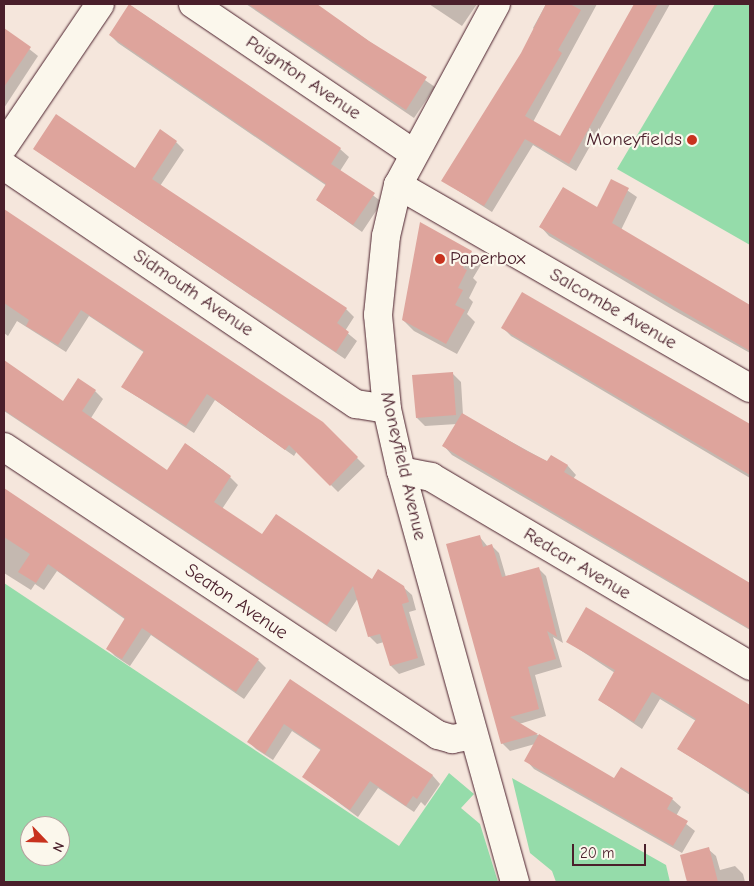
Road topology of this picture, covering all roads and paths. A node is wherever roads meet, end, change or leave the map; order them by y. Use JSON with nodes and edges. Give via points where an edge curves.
{"nodes":[{"id":1,"x":100,"y":4,"type":"edge"},
{"id":2,"x":193,"y":4,"type":"edge"},
{"id":3,"x":496,"y":4,"type":"edge"},
{"id":4,"x":4,"y":146,"type":"edge"},
{"id":5,"x":413,"y":152,"type":"junction"},
{"id":6,"x":4,"y":166,"type":"edge"},
{"id":7,"x":398,"y":185,"type":"junction"},
{"id":8,"x":750,"y":388,"type":"edge"},
{"id":9,"x":386,"y":409,"type":"junction"},
{"id":10,"x":4,"y":447,"type":"edge"},
{"id":11,"x":401,"y":471,"type":"junction"},
{"id":12,"x":750,"y":666,"type":"edge"},
{"id":13,"x":474,"y":734,"type":"junction"},
{"id":14,"x":515,"y":882,"type":"edge"}],
"edges":[{"from":1,"to":4,"type":"street"},
{"from":2,"to":5,"type":"street","name":"Paignton Avenue"},
{"from":3,"to":5,"type":"street","name":"Moneyfield Avenue"},
{"from":5,"to":7,"type":"street","name":"Moneyfield Avenue"},
{"from":6,"to":9,"type":"street","name":"Sidmouth Avenue","via":[[356,404]]},
{"from":7,"to":8,"type":"street","name":"Salcombe Avenue"},
{"from":7,"to":9,"type":"street","name":"Moneyfield Avenue","via":[[380,277],[378,316]]},
{"from":9,"to":11,"type":"street","name":"Moneyfield Avenue"},
{"from":10,"to":13,"type":"street","name":"Seaton Avenue","via":[[438,735],[452,739]]},
{"from":11,"to":12,"type":"street","name":"Redcar Avenue","via":[[431,477]]},
{"from":11,"to":13,"type":"street","name":"Moneyfield Avenue"},
{"from":13,"to":14,"type":"street","name":"Moneyfield Avenue"}]}
